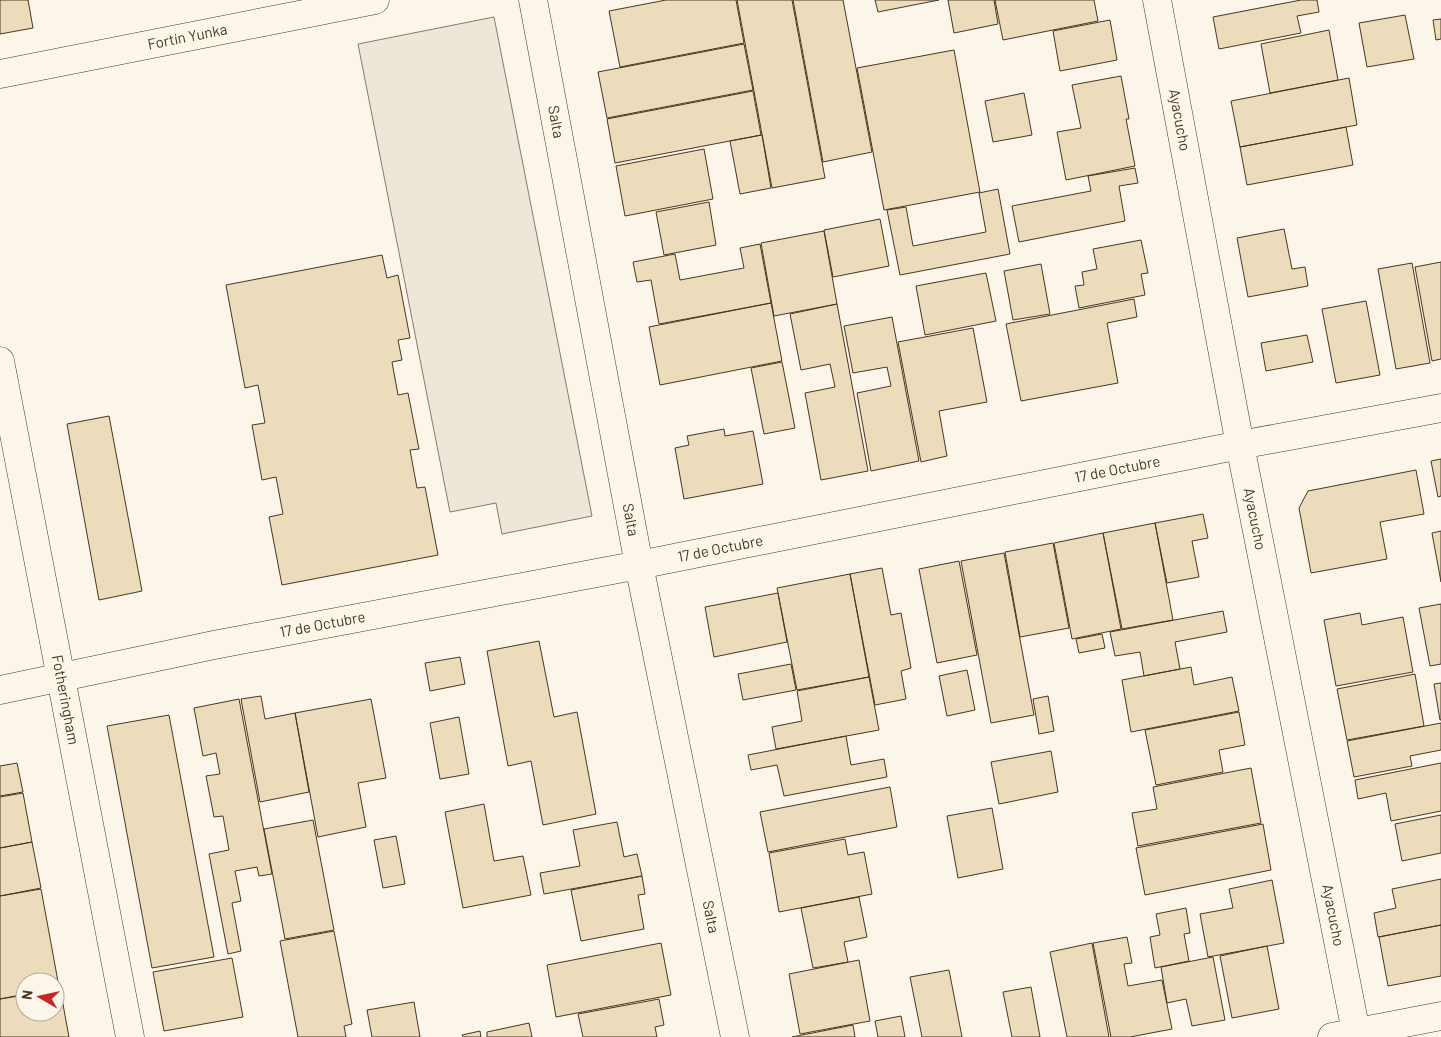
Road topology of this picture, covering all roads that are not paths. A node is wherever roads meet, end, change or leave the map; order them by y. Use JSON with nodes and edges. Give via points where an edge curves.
{"nodes":[{"id":1,"x":375,"y":0,"type":"edge"},
{"id":2,"x":533,"y":0,"type":"edge"},
{"id":3,"x":1157,"y":0,"type":"edge"},
{"id":4,"x":0,"y":74,"type":"edge"},
{"id":5,"x":0,"y":361,"type":"edge"},
{"id":6,"x":1441,"y":408,"type":"edge"},
{"id":7,"x":1240,"y":445,"type":"junction"},
{"id":8,"x":639,"y":565,"type":"junction"},
{"id":9,"x":62,"y":678,"type":"junction"},
{"id":10,"x":0,"y":690,"type":"edge"},
{"id":11,"x":1441,"y":1016,"type":"edge"},
{"id":12,"x":1348,"y":1036,"type":"edge"},
{"id":13,"x":130,"y":1037,"type":"edge"},
{"id":14,"x":735,"y":1037,"type":"edge"}],
"edges":[{"from":1,"to":4,"type":"street","name":"Fortín Yunka"},
{"from":2,"to":8,"type":"street","name":"Salta"},
{"from":3,"to":7,"type":"street","name":"Ayacucho"},
{"from":5,"to":9,"type":"street","name":"Fotheringham"},
{"from":6,"to":7,"type":"street","name":"17 de Octubre"},
{"from":7,"to":8,"type":"street","name":"17 de Octubre"},
{"from":7,"to":12,"type":"street","name":"Ayacucho"},
{"from":8,"to":9,"type":"street","name":"17 de Octubre","via":[[214,645]]},
{"from":8,"to":14,"type":"street","name":"Salta"},
{"from":9,"to":10,"type":"street","name":"17 de Octubre"},
{"from":9,"to":13,"type":"street","name":"Fotheringham"},
{"from":11,"to":12,"type":"street"}]}
